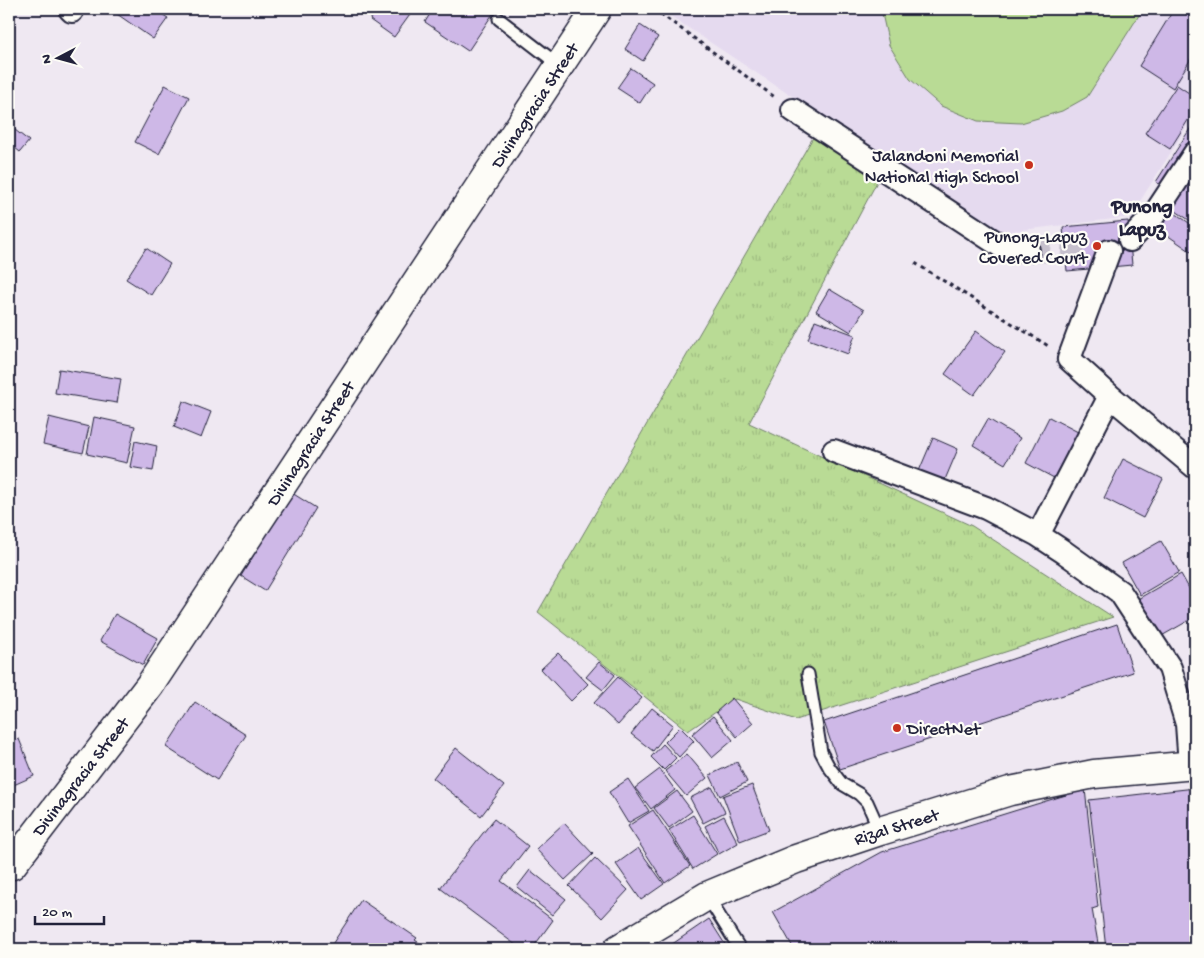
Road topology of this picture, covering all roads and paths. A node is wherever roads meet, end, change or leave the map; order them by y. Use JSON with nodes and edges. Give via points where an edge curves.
{"nodes":[{"id":1,"x":597,"y":9,"type":"edge"},
{"id":2,"x":654,"y":9,"type":"edge"},
{"id":3,"x":500,"y":19,"type":"dead end"},
{"id":4,"x":560,"y":66,"type":"junction"},
{"id":5,"x":793,"y":110,"type":"joint"},
{"id":6,"x":1195,"y":153,"type":"edge"},
{"id":7,"x":1130,"y":240,"type":"tunnel mouth"},
{"id":8,"x":1028,"y":250,"type":"tunnel mouth"},
{"id":9,"x":1109,"y":251,"type":"dead end"},
{"id":10,"x":915,"y":263,"type":"dead end"},
{"id":11,"x":1069,"y":359,"type":"junction"},
{"id":12,"x":1110,"y":396,"type":"junction"},
{"id":13,"x":834,"y":451,"type":"dead end"},
{"id":14,"x":1195,"y":467,"type":"edge"},
{"id":15,"x":1038,"y":535,"type":"junction"},
{"id":16,"x":808,"y":674,"type":"dead end"},
{"id":17,"x":1193,"y":765,"type":"edge"},
{"id":18,"x":880,"y":831,"type":"junction"},
{"id":19,"x":10,"y":867,"type":"edge"},
{"id":20,"x":706,"y":896,"type":"junction"},
{"id":21,"x":618,"y":949,"type":"edge"},
{"id":22,"x":740,"y":949,"type":"edge"}],
"edges":[{"from":1,"to":4,"type":"street","name":"Divinagracia Street"},
{"from":2,"to":5,"type":"path"},
{"from":3,"to":4,"type":"lane"},
{"from":4,"to":19,"type":"street","name":"Divinagracia Street","via":[[150,685]]},
{"from":5,"to":8,"type":"street","via":[[1004,248]]},
{"from":6,"to":7,"type":"street","via":[[1154,215]]},
{"from":9,"to":11,"type":"street"},
{"from":10,"to":11,"type":"path"},
{"from":11,"to":12,"type":"street"},
{"from":12,"to":14,"type":"street"},
{"from":12,"to":15,"type":"street"},
{"from":13,"to":15,"type":"street","via":[[986,508]]},
{"from":15,"to":17,"type":"street","via":[[1120,592],[1170,668],[1187,724]]},
{"from":16,"to":18,"type":"lane","via":[[821,752],[842,784],[867,802]]},
{"from":17,"to":18,"type":"street","name":"Rizal Street","via":[[1094,774],[1010,791]]},
{"from":18,"to":20,"type":"street","name":"Rizal Street","via":[[796,859]]},
{"from":20,"to":21,"type":"street","name":"Rizal Street"},
{"from":20,"to":22,"type":"lane"}]}
